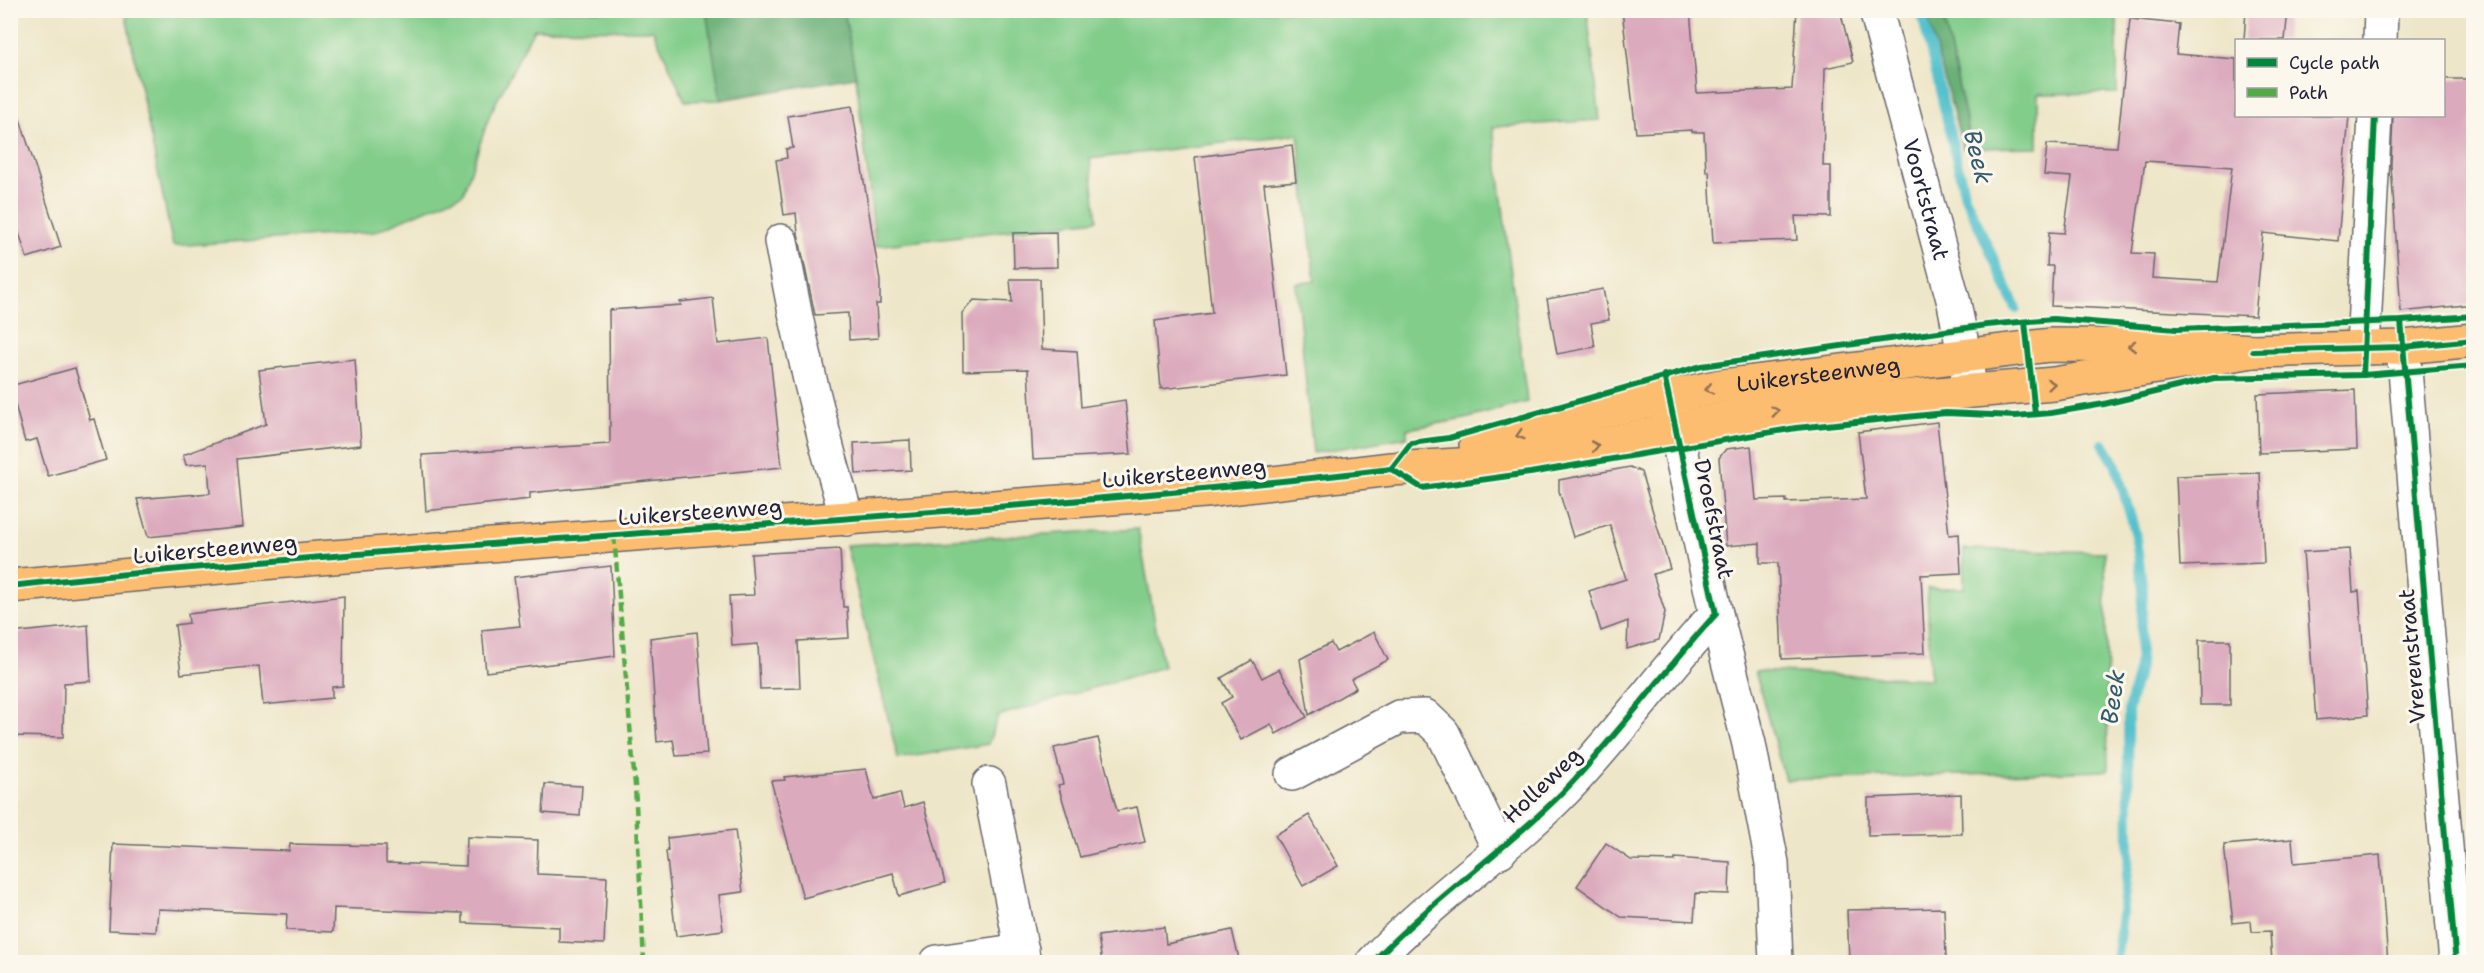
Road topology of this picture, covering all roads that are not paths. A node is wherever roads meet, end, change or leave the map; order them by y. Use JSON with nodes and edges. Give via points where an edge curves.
{"nodes":[{"id":1,"x":1876,"y":10,"type":"edge"},
{"id":2,"x":2381,"y":10,"type":"edge"},
{"id":3,"x":2380,"y":39,"type":"edge"},
{"id":4,"x":2375,"y":117,"type":"edge"},
{"id":5,"x":781,"y":241,"type":"dead end"},
{"id":6,"x":2474,"y":340,"type":"edge"},
{"id":7,"x":2403,"y":347,"type":"junction"},
{"id":8,"x":2364,"y":348,"type":"junction"},
{"id":9,"x":2253,"y":351,"type":"junction"},
{"id":10,"x":1966,"y":355,"type":"junction"},
{"id":11,"x":1971,"y":390,"type":"junction"},
{"id":12,"x":1669,"y":397,"type":"junction"},
{"id":13,"x":1676,"y":429,"type":"junction"},
{"id":14,"x":1391,"y":469,"type":"junction"},
{"id":15,"x":847,"y":519,"type":"junction"},
{"id":16,"x":10,"y":586,"type":"edge"},
{"id":17,"x":1716,"y":614,"type":"junction"},
{"id":18,"x":1292,"y":774,"type":"dead end"},
{"id":19,"x":990,"y":784,"type":"dead end"},
{"id":20,"x":1500,"y":850,"type":"junction"},
{"id":21,"x":1023,"y":956,"type":"edge"},
{"id":22,"x":937,"y":963,"type":"edge"},
{"id":23,"x":1373,"y":963,"type":"edge"},
{"id":24,"x":1776,"y":963,"type":"edge"},
{"id":25,"x":2456,"y":963,"type":"edge"}],
"edges":[{"from":1,"to":10,"type":"street","name":"Voortstraat"},
{"from":2,"to":3,"type":"street"},
{"from":4,"to":8,"type":"street"},
{"from":5,"to":15,"type":"street","via":[[798,337]]},
{"from":6,"to":7,"type":"main road","name":"Luikersteenweg"},
{"from":7,"to":8,"type":"main road","name":"Luikersteenweg"},
{"from":7,"to":25,"type":"street","name":"Vrerenstraat"},
{"from":8,"to":9,"type":"main road","name":"Luikersteenweg"},
{"from":9,"to":10,"type":"main road","name":"Luikersteenweg","one_way":true,"via":[[2050,345]]},
{"from":11,"to":9,"type":"main road","name":"Luikersteenweg","one_way":true,"via":[[2054,384]]},
{"from":10,"to":11,"type":"street","name":"Voortstraat"},
{"from":10,"to":12,"type":"main road","name":"Luikersteenweg","one_way":true,"via":[[1770,379]]},
{"from":13,"to":11,"type":"main road","name":"Luikersteenweg","one_way":true,"via":[[1832,402]]},
{"from":12,"to":13,"type":"street","name":"Droefstraat"},
{"from":12,"to":14,"type":"main road","name":"Luikersteenweg","one_way":true,"via":[[1555,423]]},
{"from":14,"to":13,"type":"main road","name":"Luikersteenweg","one_way":true,"via":[[1562,453]]},
{"from":13,"to":17,"type":"street","name":"Droefstraat"},
{"from":14,"to":15,"type":"main road","name":"Luikersteenweg","via":[[1205,491]]},
{"from":15,"to":16,"type":"main road","name":"Luikersteenweg"},
{"from":17,"to":20,"type":"street","name":"Holleweg","via":[[1672,662],[1611,741]]},
{"from":17,"to":24,"type":"street","name":"Droefstraat","via":[[1749,744],[1772,863]]},
{"from":18,"to":20,"type":"street","via":[[1399,717],[1425,716],[1443,733]]},
{"from":19,"to":21,"type":"street"},
{"from":20,"to":23,"type":"street","name":"Holleweg"},
{"from":21,"to":22,"type":"street"}]}
